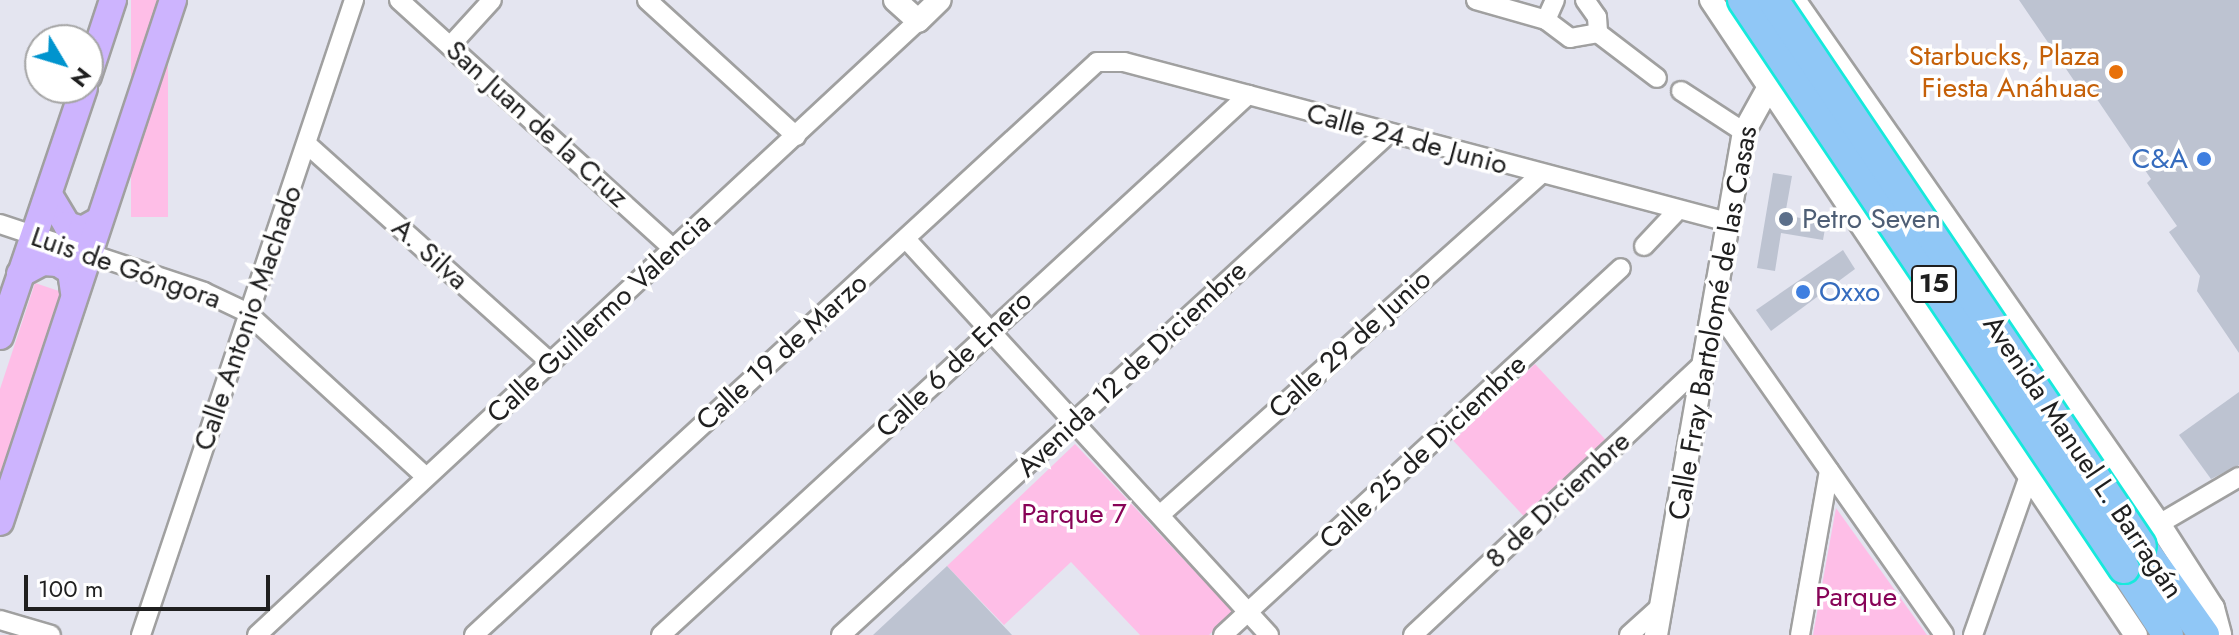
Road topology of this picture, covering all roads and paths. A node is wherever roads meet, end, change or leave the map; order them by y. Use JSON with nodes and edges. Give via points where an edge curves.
{"nodes":[{"id":1,"x":113,"y":0,"type":"edge"},
{"id":2,"x":173,"y":0,"type":"edge"},
{"id":3,"x":354,"y":0,"type":"edge"},
{"id":4,"x":399,"y":0,"type":"edge"},
{"id":5,"x":492,"y":0,"type":"edge"},
{"id":6,"x":647,"y":0,"type":"edge"},
{"id":7,"x":895,"y":0,"type":"edge"},
{"id":8,"x":940,"y":0,"type":"edge"},
{"id":9,"x":1476,"y":0,"type":"edge"},
{"id":10,"x":1555,"y":0,"type":"edge"},
{"id":11,"x":1585,"y":0,"type":"edge"},
{"id":12,"x":1711,"y":0,"type":"edge"},
{"id":13,"x":1743,"y":0,"type":"edge"},
{"id":14,"x":1773,"y":0,"type":"edge"},
{"id":15,"x":1794,"y":0,"type":"edge"},
{"id":16,"x":1546,"y":20,"type":"junction"},
{"id":17,"x":918,"y":21,"type":"junction"},
{"id":18,"x":104,"y":27,"type":"edge"},
{"id":19,"x":1598,"y":33,"type":"junction"},
{"id":20,"x":1817,"y":35,"type":"junction"},
{"id":21,"x":450,"y":46,"type":"junction"},
{"id":22,"x":1087,"y":65,"type":"joint"},
{"id":23,"x":1657,"y":78,"type":"dead end"},
{"id":24,"x":1767,"y":82,"type":"junction"},
{"id":25,"x":1681,"y":91,"type":"dead end"},
{"id":26,"x":1248,"y":95,"type":"junction"},
{"id":27,"x":79,"y":104,"type":"edge"},
{"id":28,"x":1744,"y":132,"type":"junction"},
{"id":29,"x":1387,"y":135,"type":"junction"},
{"id":30,"x":796,"y":136,"type":"junction"},
{"id":31,"x":309,"y":146,"type":"junction"},
{"id":32,"x":1540,"y":175,"type":"junction"},
{"id":33,"x":49,"y":195,"type":"junction"},
{"id":34,"x":1676,"y":212,"type":"junction"},
{"id":35,"x":98,"y":221,"type":"junction"},
{"id":36,"x":1728,"y":222,"type":"junction"},
{"id":37,"x":0,"y":224,"type":"edge"},
{"id":38,"x":1957,"y":233,"type":"junction"},
{"id":39,"x":34,"y":236,"type":"junction"},
{"id":40,"x":906,"y":239,"type":"junction"},
{"id":41,"x":1644,"y":246,"type":"dead end"},
{"id":42,"x":674,"y":249,"type":"junction"},
{"id":43,"x":87,"y":252,"type":"junction"},
{"id":44,"x":1621,"y":268,"type":"dead end"},
{"id":45,"x":1890,"y":268,"type":"junction"},
{"id":46,"x":20,"y":274,"type":"junction"},
{"id":47,"x":74,"y":292,"type":"junction"},
{"id":48,"x":1714,"y":306,"type":"junction"},
{"id":49,"x":246,"y":312,"type":"junction"},
{"id":50,"x":989,"y":331,"type":"junction"},
{"id":51,"x":0,"y":336,"type":"edge"},
{"id":52,"x":551,"y":363,"type":"junction"},
{"id":53,"x":1703,"y":364,"type":"junction"},
{"id":54,"x":1073,"y":424,"type":"junction"},
{"id":55,"x":1829,"y":471,"type":"junction"},
{"id":56,"x":2030,"y":473,"type":"junction"},
{"id":57,"x":426,"y":477,"type":"junction"},
{"id":58,"x":2239,"y":477,"type":"edge"},
{"id":59,"x":1161,"y":514,"type":"junction"},
{"id":60,"x":0,"y":522,"type":"edge"},
{"id":61,"x":2142,"y":546,"type":"junction"},
{"id":62,"x":1661,"y":606,"type":"junction"},
{"id":63,"x":1248,"y":612,"type":"junction"},
{"id":64,"x":0,"y":620,"type":"edge"},
{"id":65,"x":51,"y":635,"type":"edge"},
{"id":66,"x":141,"y":635,"type":"edge"},
{"id":67,"x":257,"y":635,"type":"edge"},
{"id":68,"x":474,"y":635,"type":"edge"},
{"id":69,"x":661,"y":635,"type":"edge"},
{"id":70,"x":841,"y":635,"type":"edge"},
{"id":71,"x":1223,"y":635,"type":"edge"},
{"id":72,"x":1269,"y":635,"type":"edge"},
{"id":73,"x":1413,"y":635,"type":"edge"},
{"id":74,"x":1629,"y":635,"type":"edge"},
{"id":75,"x":1656,"y":635,"type":"edge"},
{"id":76,"x":1800,"y":635,"type":"edge"},
{"id":77,"x":1944,"y":635,"type":"edge"},
{"id":78,"x":1973,"y":635,"type":"edge"},
{"id":79,"x":2136,"y":635,"type":"edge"},
{"id":80,"x":2168,"y":635,"type":"edge"},
{"id":81,"x":2204,"y":635,"type":"edge"},
{"id":82,"x":2220,"y":635,"type":"edge"}],
"edges":[{"from":1,"to":18,"type":"main road"},
{"from":2,"to":35,"type":"main road"},
{"from":3,"to":31,"type":"street","name":"Calle Antonio Machado"},
{"from":4,"to":21,"type":"street","name":"San Juan de la Cruz"},
{"from":5,"to":21,"type":"street"},
{"from":6,"to":30,"type":"street"},
{"from":7,"to":17,"type":"street"},
{"from":8,"to":17,"type":"street","name":"Calle Guillermo Valencia"},
{"from":9,"to":16,"type":"street"},
{"from":10,"to":16,"type":"street"},
{"from":11,"to":19,"type":"street","via":[[1597,17]]},
{"from":12,"to":24,"type":"street"},
{"from":13,"to":61,"type":"highway","name":"Avenida Manuel L. Barragán","number":"15","bridge":true},
{"from":14,"to":61,"type":"highway","name":"Avenida Manuel L. Barragán","number":"15","bridge":true},
{"from":15,"to":20,"type":"street"},
{"from":16,"to":19,"type":"street","via":[[1570,38]]},
{"from":17,"to":30,"type":"street","name":"Calle Guillermo Valencia"},
{"from":19,"to":23,"type":"street"},
{"from":20,"to":24,"type":"street","name":"Calle Fray Bartolomé de las Casas"},
{"from":20,"to":38,"type":"street"},
{"from":21,"to":42,"type":"street","name":"San Juan de la Cruz"},
{"from":22,"to":26,"type":"street","name":"Calle 24 de Junio","via":[[1124,62]]},
{"from":22,"to":40,"type":"street","name":"Calle 19 de Marzo"},
{"from":24,"to":28,"type":"street","name":"Calle Fray Bartolomé de las Casas"},
{"from":24,"to":45,"type":"street"},
{"from":25,"to":28,"type":"street"},
{"from":26,"to":29,"type":"street","name":"Calle 24 de Junio"},
{"from":26,"to":50,"type":"street","name":"Calle 6 de Enero"},
{"from":27,"to":33,"type":"main road"},
{"from":28,"to":36,"type":"street","name":"Calle Fray Bartolomé de las Casas"},
{"from":29,"to":32,"type":"street","name":"Calle 24 de Junio"},
{"from":29,"to":54,"type":"street","name":"Avenida 12 de Diciembre"},
{"from":30,"to":42,"type":"street","name":"Calle Guillermo Valencia"},
{"from":31,"to":49,"type":"street","name":"Calle Antonio Machado"},
{"from":31,"to":52,"type":"street","name":"A. Silva"},
{"from":32,"to":34,"type":"street","name":"Calle 24 de Junio"},
{"from":32,"to":59,"type":"street","name":"Calle 29 de Junio"},
{"from":33,"to":35,"type":"main road","via":[[67,225],[82,230]]},
{"from":33,"to":39,"type":"main road"},
{"from":34,"to":36,"type":"street","name":"Calle 24 de Junio"},
{"from":34,"to":41,"type":"street"},
{"from":35,"to":43,"type":"main road"},
{"from":36,"to":48,"type":"street","name":"Calle Fray Bartolomé de las Casas"},
{"from":37,"to":39,"type":"street","name":"Luis de Góngora"},
{"from":38,"to":45,"type":"street","via":[[1918,230],[1897,245]]},
{"from":38,"to":61,"type":"street"},
{"from":39,"to":43,"type":"street","name":"Luis de Góngora"},
{"from":39,"to":46,"type":"main road"},
{"from":40,"to":50,"type":"street"},
{"from":40,"to":68,"type":"street","name":"Calle 19 de Marzo"},
{"from":42,"to":52,"type":"street","name":"Calle Guillermo Valencia"},
{"from":43,"to":47,"type":"main road"},
{"from":43,"to":49,"type":"street","name":"Luis de Góngora"},
{"from":44,"to":63,"type":"street","name":"Calle 25 de Diciembre"},
{"from":45,"to":56,"type":"street"},
{"from":46,"to":47,"type":"main road","via":[[43,262],[58,263],[71,271]]},
{"from":46,"to":51,"type":"main road"},
{"from":47,"to":60,"type":"main road"},
{"from":48,"to":53,"type":"street","name":"Calle Fray Bartolomé de las Casas"},
{"from":48,"to":55,"type":"street"},
{"from":49,"to":57,"type":"street","name":"Luis de Góngora"},
{"from":49,"to":66,"type":"street","name":"Calle Antonio Machado"},
{"from":50,"to":54,"type":"street"},
{"from":50,"to":69,"type":"street","name":"Calle 6 de Enero"},
{"from":52,"to":57,"type":"street","name":"Calle Guillermo Valencia"},
{"from":53,"to":62,"type":"street","name":"Calle Fray Bartolomé de las Casas"},
{"from":53,"to":73,"type":"street","name":"8 de Diciembre"},
{"from":54,"to":59,"type":"street"},
{"from":54,"to":70,"type":"street","name":"Avenida 12 de Diciembre"},
{"from":55,"to":76,"type":"street"},
{"from":55,"to":77,"type":"street"},
{"from":56,"to":78,"type":"street"},
{"from":56,"to":79,"type":"street"},
{"from":57,"to":67,"type":"street","name":"Calle Guillermo Valencia"},
{"from":58,"to":61,"type":"street"},
{"from":59,"to":63,"type":"street"},
{"from":61,"to":80,"type":"highway","name":"Avenida Manuel L. Barragán","number":"15"},
{"from":61,"to":81,"type":"highway","name":"Avenida Manuel L. Barragán","number":"15"},
{"from":61,"to":82,"type":"street","via":[[2213,608]]},
{"from":62,"to":74,"type":"street"},
{"from":62,"to":75,"type":"street","name":"Calle Fray Bartolomé de las Casas"},
{"from":63,"to":71,"type":"street","name":"Calle 25 de Diciembre"},
{"from":63,"to":72,"type":"street"},
{"from":64,"to":65,"type":"street"}]}
